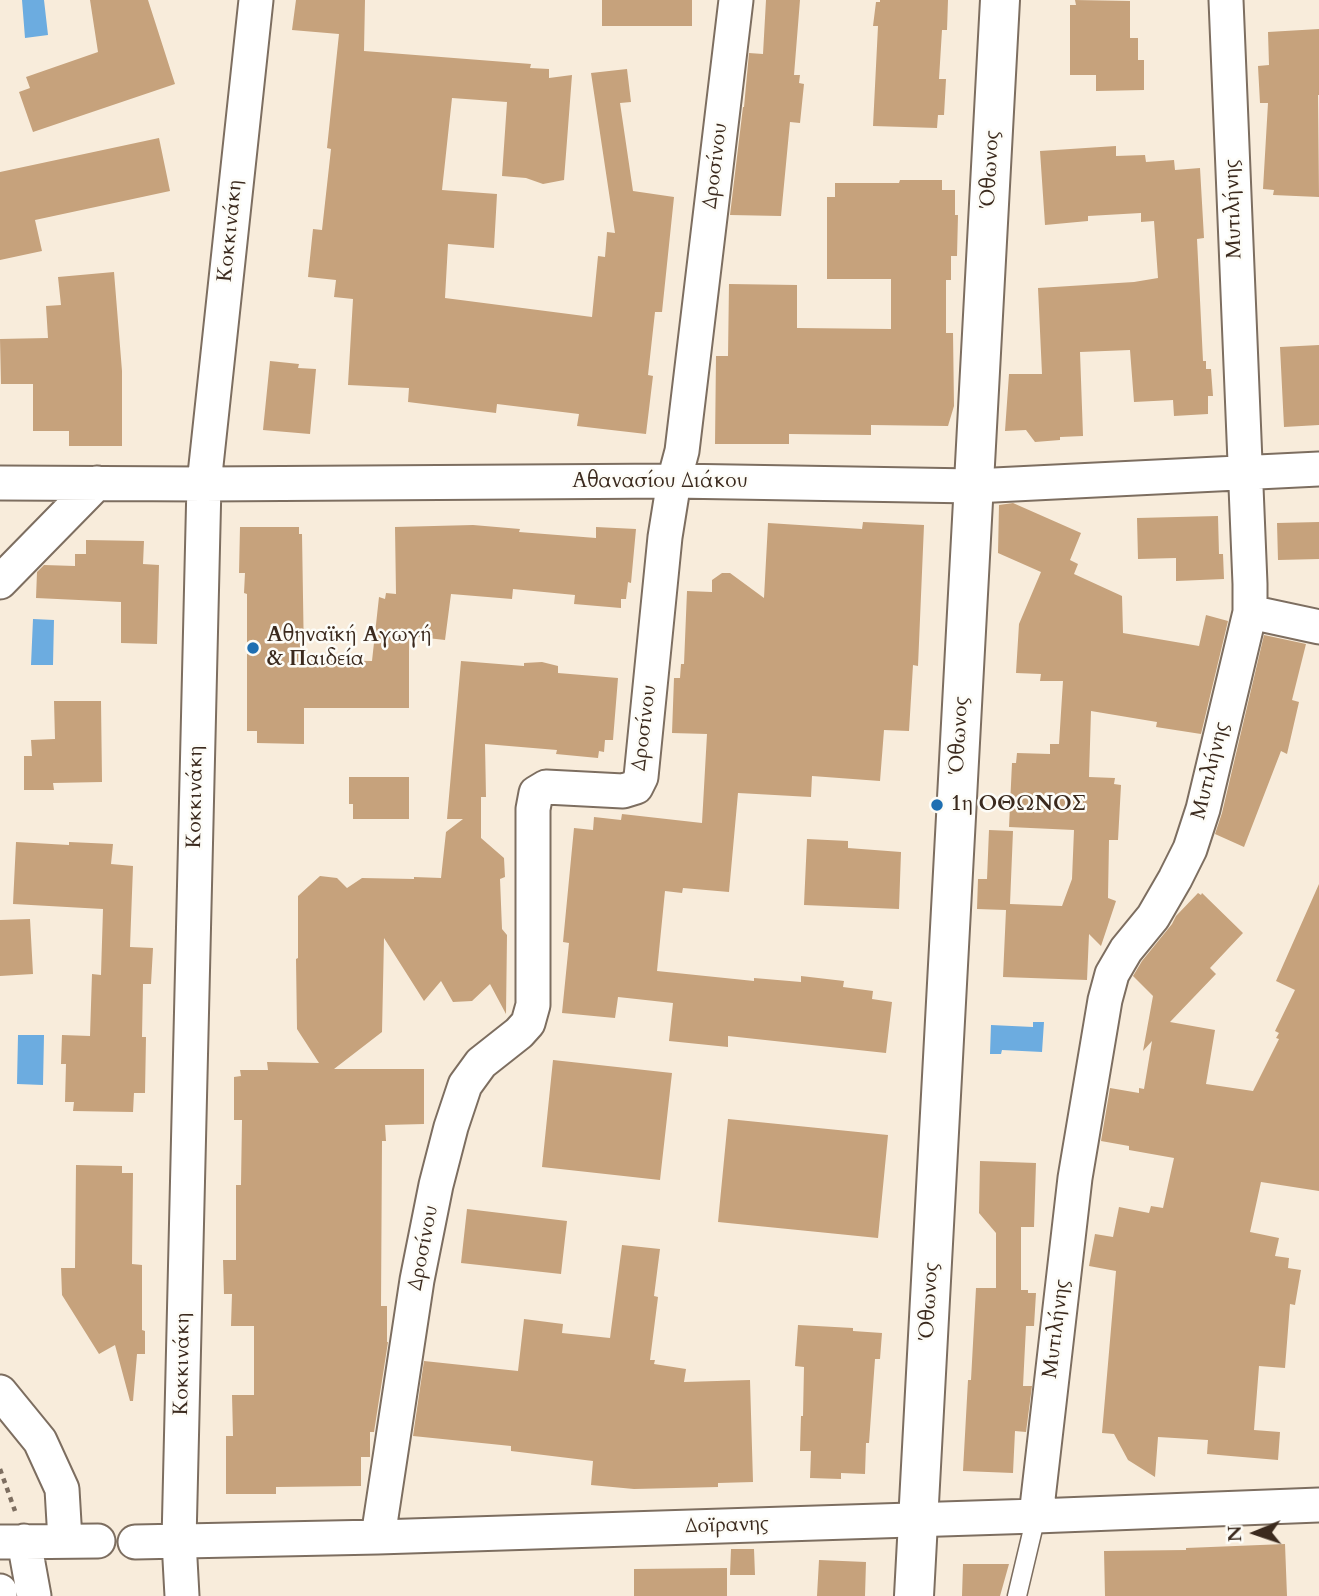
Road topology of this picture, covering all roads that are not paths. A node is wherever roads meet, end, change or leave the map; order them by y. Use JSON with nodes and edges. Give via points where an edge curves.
{"nodes":[{"id":1,"x":256,"y":0,"type":"edge"},
{"id":2,"x":736,"y":0,"type":"edge"},
{"id":3,"x":1000,"y":0,"type":"edge"},
{"id":4,"x":1226,"y":0,"type":"edge"},
{"id":5,"x":1319,"y":469,"type":"edge"},
{"id":6,"x":1245,"y":472,"type":"junction"},
{"id":7,"x":674,"y":481,"type":"junction"},
{"id":8,"x":0,"y":483,"type":"edge"},
{"id":9,"x":97,"y":483,"type":"junction"},
{"id":10,"x":204,"y":484,"type":"junction"},
{"id":11,"x":974,"y":486,"type":"junction"},
{"id":12,"x":0,"y":582,"type":"edge"},
{"id":13,"x":1250,"y":612,"type":"junction"},
{"id":14,"x":1319,"y":627,"type":"edge"},
{"id":15,"x":0,"y":1392,"type":"edge"},
{"id":16,"x":1319,"y":1504,"type":"edge"},
{"id":17,"x":1036,"y":1516,"type":"junction"},
{"id":18,"x":919,"y":1520,"type":"junction"},
{"id":19,"x":379,"y":1537,"type":"junction"},
{"id":20,"x":12,"y":1541,"type":"edge"},
{"id":21,"x":65,"y":1541,"type":"junction"},
{"id":22,"x":98,"y":1541,"type":"dead end"},
{"id":23,"x":135,"y":1542,"type":"dead end"},
{"id":24,"x":179,"y":1542,"type":"junction"},
{"id":25,"x":34,"y":1596,"type":"edge"},
{"id":26,"x":182,"y":1596,"type":"edge"},
{"id":27,"x":914,"y":1596,"type":"edge"},
{"id":28,"x":1017,"y":1596,"type":"edge"}],
"edges":[{"from":1,"to":10,"type":"street","name":"Κοκκινάκη"},
{"from":2,"to":7,"type":"street","name":"Δροσίνου","via":[[682,451]]},
{"from":3,"to":11,"type":"street","name":"Όθωνος"},
{"from":4,"to":6,"type":"street","name":"Μυτιλήνης"},
{"from":5,"to":6,"type":"street","name":"Αθανασίου Διάκου"},
{"from":6,"to":11,"type":"street","name":"Αθανασίου Διάκου"},
{"from":6,"to":13,"type":"street","name":"Μυτιλήνης"},
{"from":7,"to":10,"type":"street","name":"Αθανασίου Διάκου"},
{"from":7,"to":11,"type":"street","name":"Αθανασίου Διάκου"},
{"from":7,"to":19,"type":"street","name":"Δροσίνου","via":[[641,777],[636,787],[623,791],[547,787],[536,793],[533,1005],[528,1023],[481,1063],[465,1085],[451,1128],[417,1280]]},
{"from":8,"to":9,"type":"street","name":"Αθανασίου Διάκου"},
{"from":9,"to":10,"type":"street","name":"Αθανασίου Διάκου"},
{"from":9,"to":12,"type":"street"},
{"from":10,"to":24,"type":"street","name":"Κοκκινάκη"},
{"from":11,"to":18,"type":"street","name":"Όθωνος"},
{"from":13,"to":14,"type":"street"},
{"from":13,"to":17,"type":"street","name":"Μυτιλήνης","via":[[1203,810],[1189,849],[1153,918],[1112,975],[1105,1000],[1074,1178]]},
{"from":15,"to":21,"type":"street","via":[[40,1441],[62,1489]]},
{"from":16,"to":17,"type":"street","name":"Δοϊρανης"},
{"from":17,"to":18,"type":"street","name":"Δοϊρανης"},
{"from":17,"to":28,"type":"lane"},
{"from":18,"to":19,"type":"street","name":"Δοϊρανης"},
{"from":18,"to":27,"type":"street","name":"Όθωνος"},
{"from":19,"to":24,"type":"street","name":"Δοϊρανης"},
{"from":20,"to":21,"type":"street"},
{"from":20,"to":25,"type":"street"},
{"from":21,"to":22,"type":"street"},
{"from":23,"to":24,"type":"street","name":"Δοϊρανης"},
{"from":24,"to":26,"type":"street","name":"Κοκκινάκη"}]}
